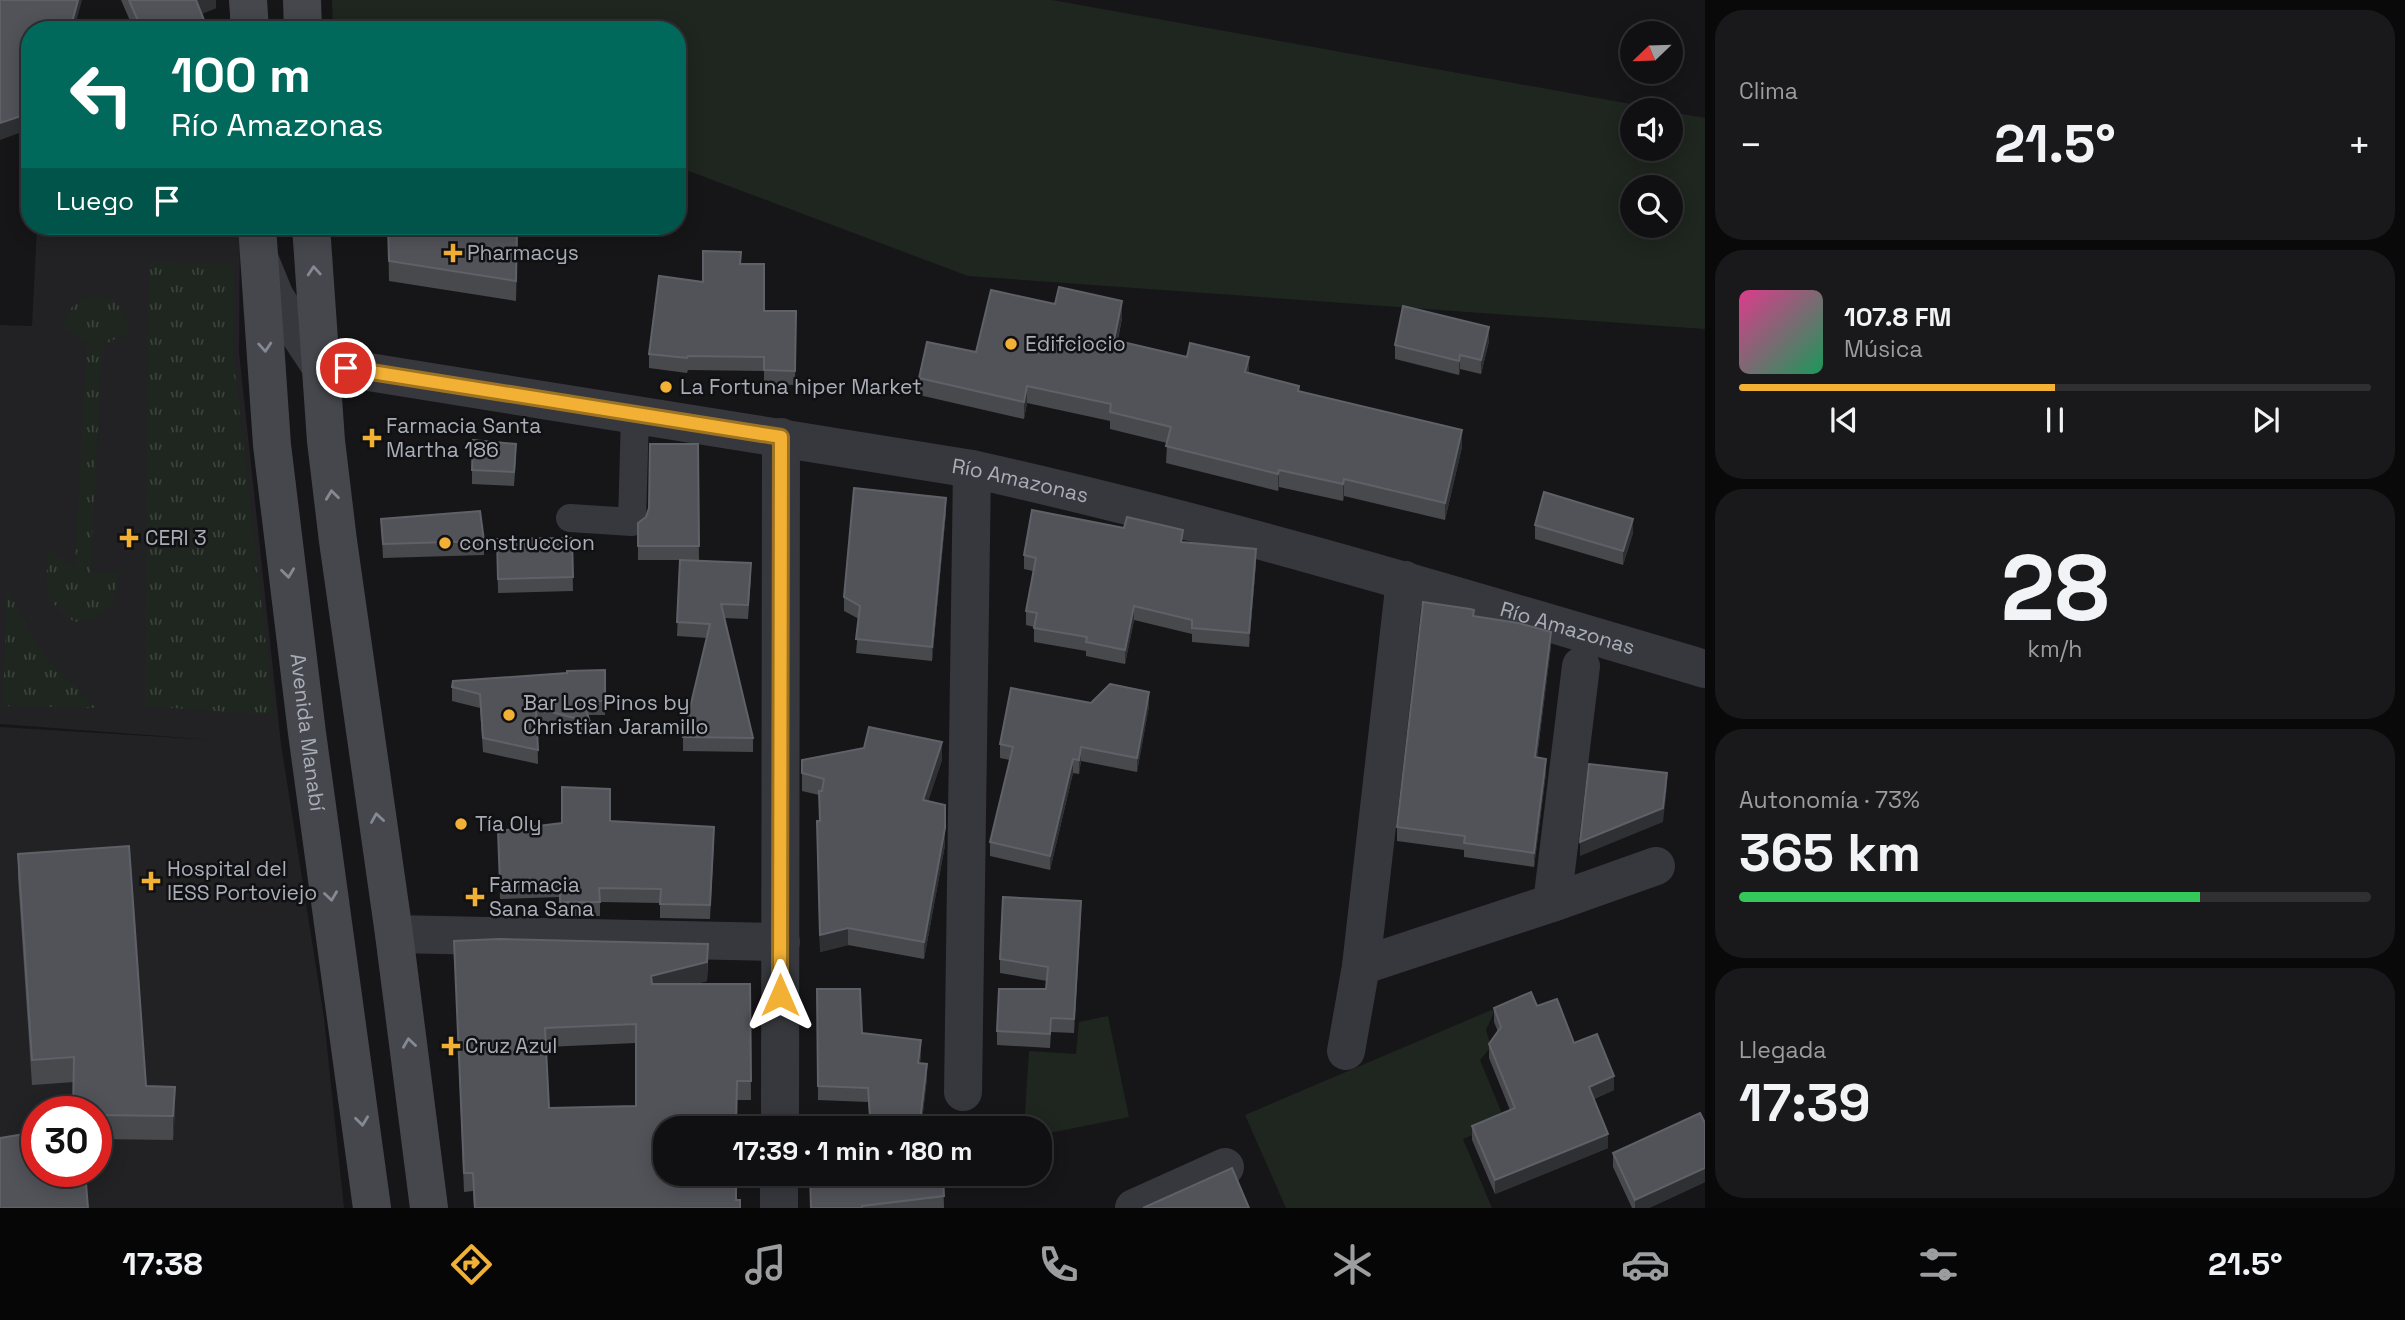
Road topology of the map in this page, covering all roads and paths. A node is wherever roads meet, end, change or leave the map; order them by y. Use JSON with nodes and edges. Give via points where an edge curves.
{"nodes":[{"id":1,"x":248,"y":0,"type":"edge"},
{"id":2,"x":302,"y":0,"type":"edge"},
{"id":3,"x":249,"y":21,"type":"edge"},
{"id":4,"x":303,"y":21,"type":"edge"},
{"id":5,"x":312,"y":235,"type":"edge"},
{"id":6,"x":258,"y":240,"type":"edge"},
{"id":7,"x":319,"y":364,"type":"junction"},
{"id":8,"x":635,"y":415,"type":"junction"},
{"id":9,"x":781,"y":437,"type":"junction"},
{"id":10,"x":972,"y":469,"type":"junction"},
{"id":11,"x":570,"y":518,"type":"dead end"},
{"id":12,"x":1405,"y":580,"type":"junction"},
{"id":13,"x":1581,"y":666,"type":"dead end"},
{"id":14,"x":1705,"y":670,"type":"edge"},
{"id":15,"x":1656,"y":866,"type":"dead end"},
{"id":16,"x":1552,"y":904,"type":"junction"},
{"id":17,"x":394,"y":934,"type":"junction"},
{"id":18,"x":781,"y":942,"type":"junction"},
{"id":19,"x":1361,"y":967,"type":"junction"},
{"id":20,"x":1346,"y":1051,"type":"dead end"},
{"id":21,"x":963,"y":1092,"type":"dead end"},
{"id":22,"x":780,"y":1116,"type":"edge"},
{"id":23,"x":1226,"y":1167,"type":"edge"},
{"id":24,"x":779,"y":1186,"type":"edge"},
{"id":25,"x":372,"y":1208,"type":"edge"},
{"id":26,"x":429,"y":1208,"type":"edge"},
{"id":27,"x":779,"y":1208,"type":"edge"},
{"id":28,"x":1135,"y":1208,"type":"edge"}],
"edges":[{"from":1,"to":3,"type":"main road"},
{"from":2,"to":4,"type":"main road"},
{"from":7,"to":5,"type":"main road","name":"Avenida Manabí","one_way":true},
{"from":6,"to":7,"type":"street","name":"Avenida Manabí","via":[[275,297]]},
{"from":6,"to":25,"type":"main road","name":"Avenida Manabí","one_way":true,"via":[[272,445]]},
{"from":7,"to":8,"type":"street","name":"Río Amazonas"},
{"from":17,"to":7,"type":"main road","name":"Avenida Manabí","one_way":true,"via":[[338,541]]},
{"from":8,"to":9,"type":"street","name":"Río Amazonas"},
{"from":8,"to":11,"type":"street","via":[[632,522]]},
{"from":9,"to":10,"type":"street","name":"Río Amazonas"},
{"from":9,"to":18,"type":"street"},
{"from":10,"to":12,"type":"street","name":"Río Amazonas"},
{"from":10,"to":21,"type":"street"},
{"from":12,"to":14,"type":"street","name":"Río Amazonas"},
{"from":12,"to":19,"type":"street"},
{"from":13,"to":16,"type":"street"},
{"from":15,"to":16,"type":"street"},
{"from":16,"to":19,"type":"street"},
{"from":17,"to":18,"type":"street"},
{"from":26,"to":17,"type":"main road","name":"Avenida Manabí","one_way":true},
{"from":18,"to":22,"type":"street"},
{"from":19,"to":20,"type":"street"},
{"from":23,"to":28,"type":"street"},
{"from":24,"to":27,"type":"street"}]}
